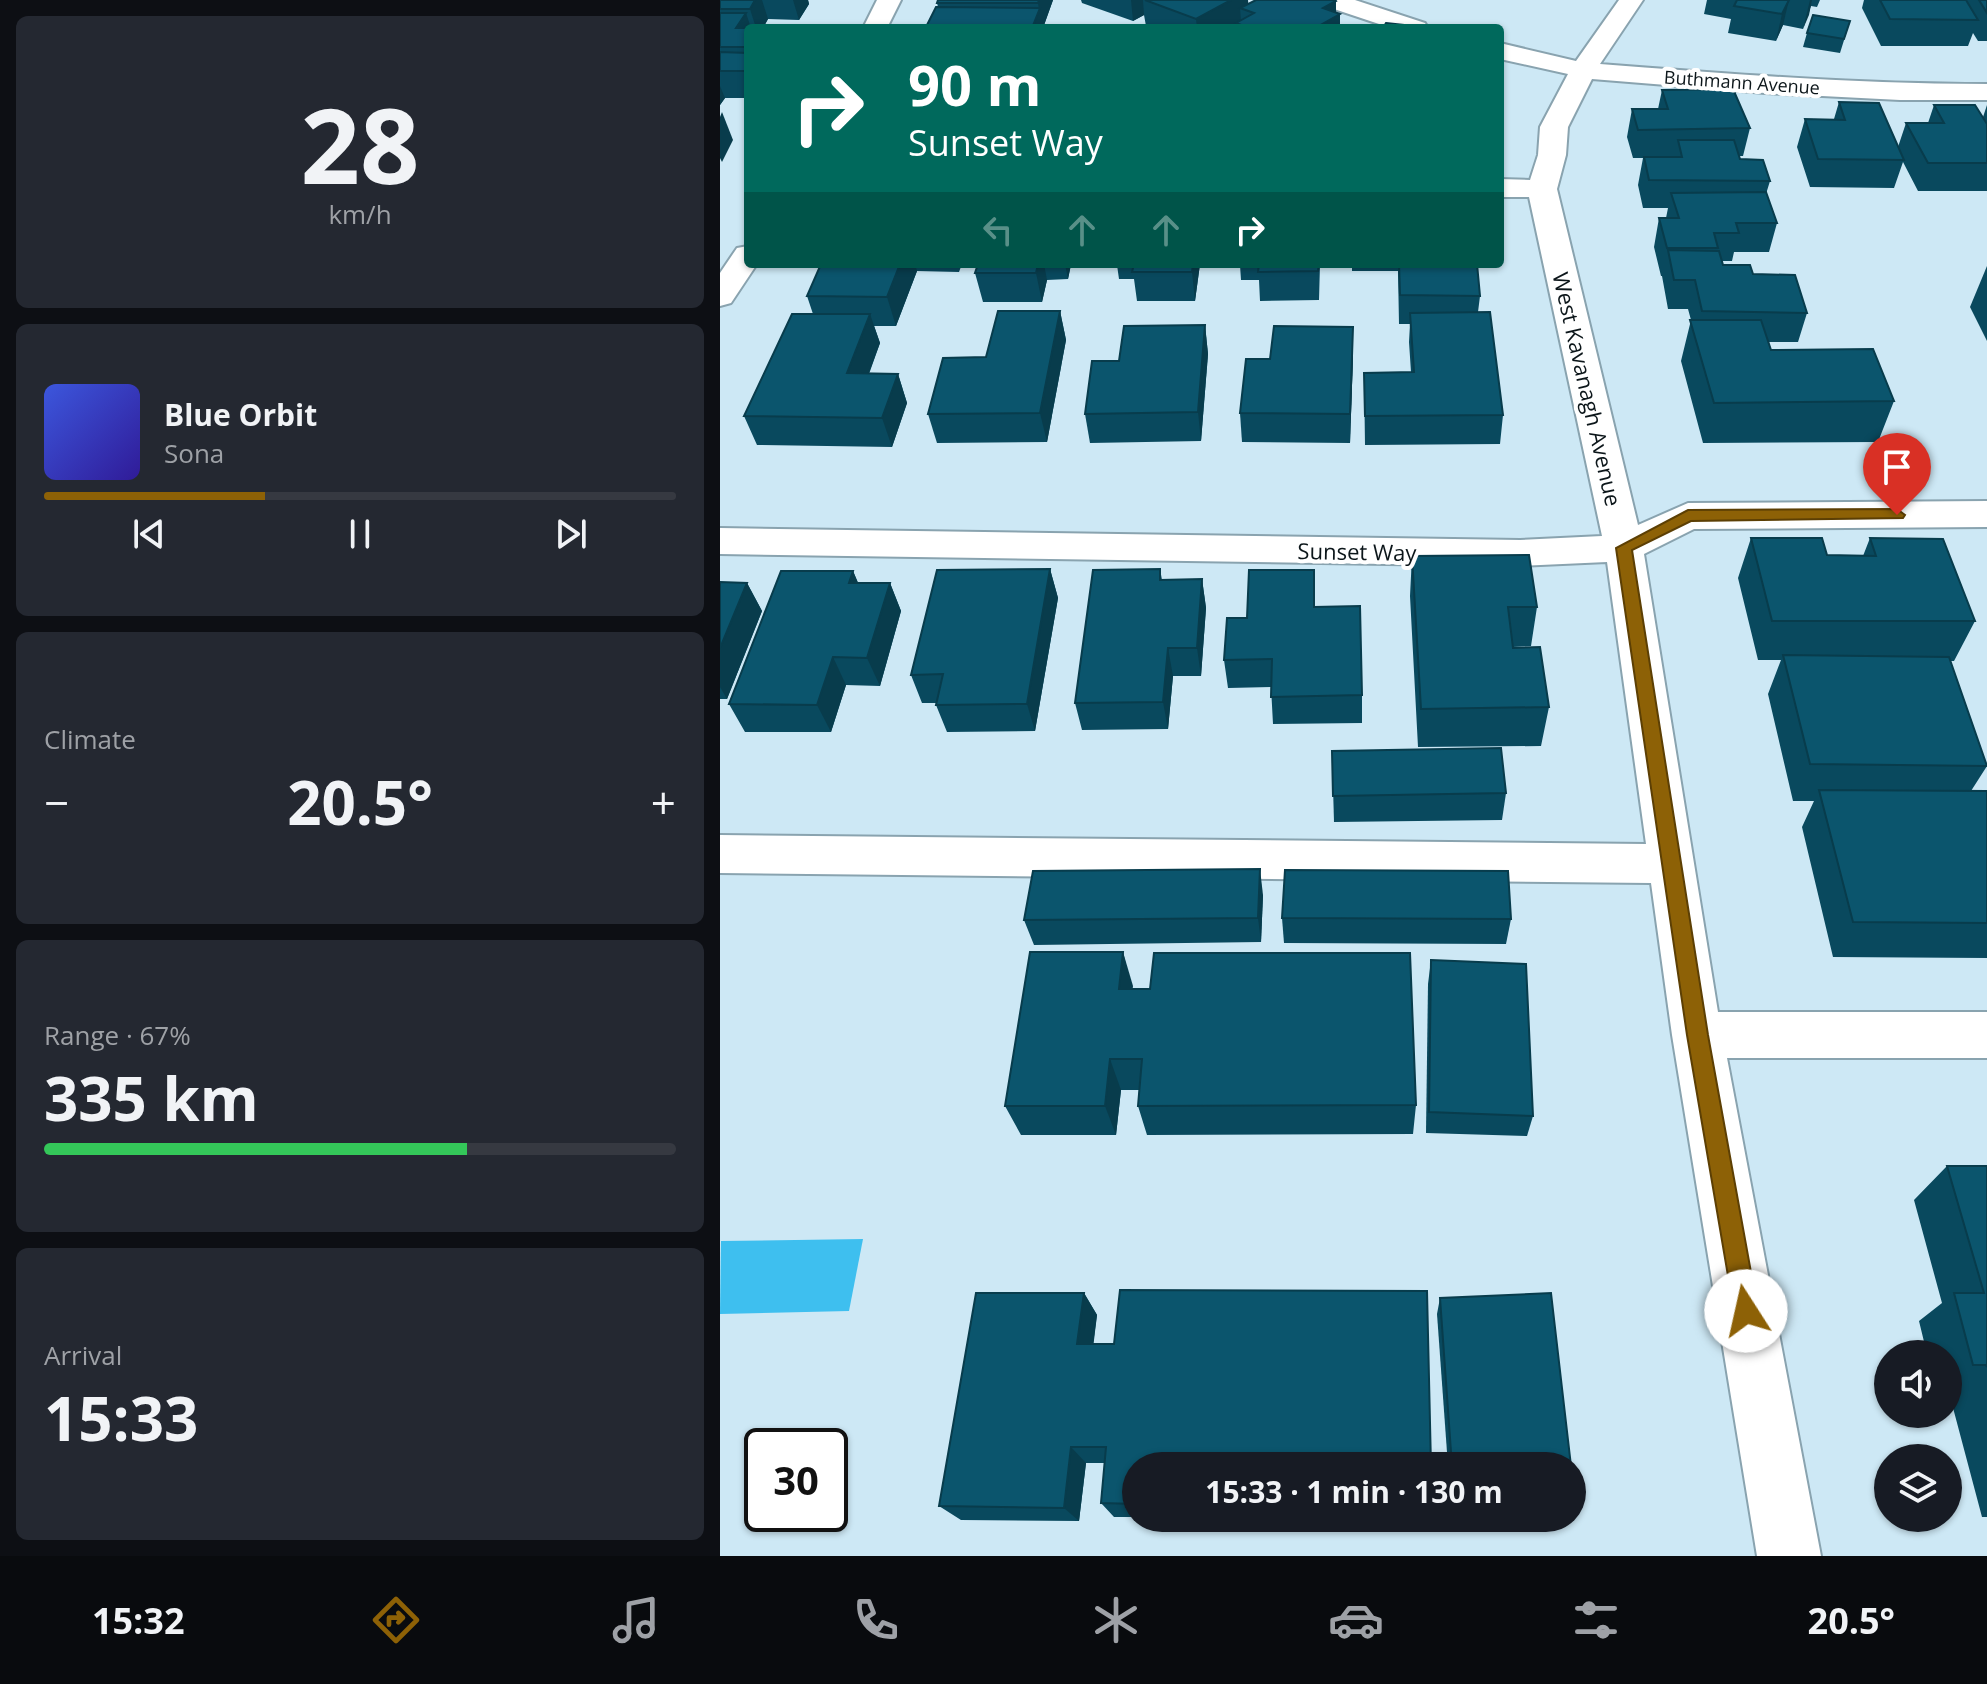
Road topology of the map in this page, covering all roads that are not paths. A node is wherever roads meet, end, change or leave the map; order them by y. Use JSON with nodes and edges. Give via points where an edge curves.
{"nodes":[{"id":1,"x":889,"y":0,"type":"edge"},
{"id":2,"x":1331,"y":0,"type":"edge"},
{"id":3,"x":1631,"y":0,"type":"edge"},
{"id":4,"x":877,"y":24,"type":"edge"},
{"id":5,"x":1404,"y":24,"type":"edge"},
{"id":6,"x":1504,"y":52,"type":"edge"},
{"id":7,"x":1583,"y":70,"type":"junction"},
{"id":8,"x":1987,"y":92,"type":"edge"},
{"id":9,"x":1521,"y":188,"type":"edge"},
{"id":10,"x":744,"y":261,"type":"edge"},
{"id":11,"x":720,"y":296,"type":"edge"},
{"id":12,"x":1987,"y":514,"type":"edge"},
{"id":13,"x":720,"y":541,"type":"edge"},
{"id":14,"x":1624,"y":548,"type":"junction"},
{"id":15,"x":720,"y":854,"type":"edge"},
{"id":16,"x":1673,"y":864,"type":"junction"},
{"id":17,"x":1697,"y":1035,"type":"junction"},
{"id":18,"x":1987,"y":1035,"type":"edge"},
{"id":19,"x":1789,"y":1556,"type":"edge"}],
"edges":[{"from":1,"to":4,"type":"street"},
{"from":2,"to":5,"type":"street"},
{"from":3,"to":7,"type":"street","name":"West Kavanagh Avenue"},
{"from":6,"to":7,"type":"street","name":"Buthmann Avenue"},
{"from":7,"to":8,"type":"street","name":"Buthmann Avenue","via":[[1765,85]]},
{"from":7,"to":9,"type":"street","name":"West Kavanagh Avenue","via":[[1554,127],[1552,155]]},
{"from":9,"to":14,"type":"street","name":"West Kavanagh Avenue"},
{"from":10,"to":11,"type":"street"},
{"from":12,"to":14,"type":"street","name":"Sunset Way","via":[[1688,516]]},
{"from":13,"to":14,"type":"street","name":"Sunset Way","via":[[1520,553]]},
{"from":14,"to":16,"type":"street","name":"West Kavanagh Avenue"},
{"from":15,"to":16,"type":"street"},
{"from":16,"to":17,"type":"street","name":"West Kavanagh Avenue"},
{"from":17,"to":18,"type":"street"},
{"from":17,"to":19,"type":"street","name":"West Kavanagh Avenue"}]}
